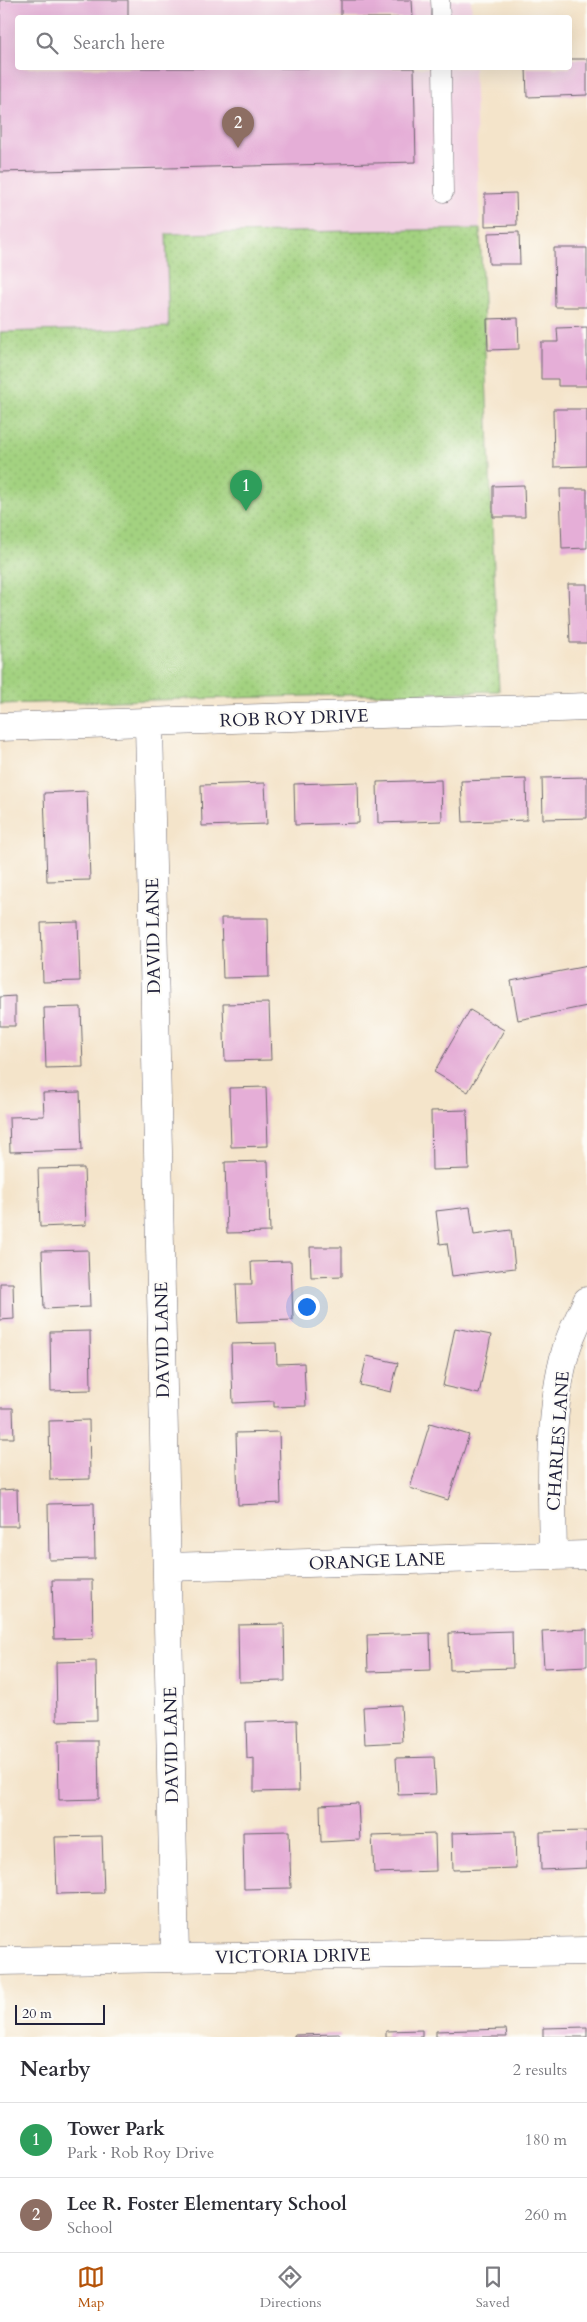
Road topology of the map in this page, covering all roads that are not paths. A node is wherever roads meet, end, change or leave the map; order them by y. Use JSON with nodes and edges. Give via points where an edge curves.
{"nodes":[{"id":1,"x":440,"y":0,"type":"edge"},
{"id":2,"x":441,"y":15,"type":"edge"},
{"id":3,"x":442,"y":70,"type":"edge"},
{"id":4,"x":444,"y":193,"type":"dead end"},
{"id":5,"x":587,"y":707,"type":"edge"},
{"id":6,"x":149,"y":724,"type":"junction"},
{"id":7,"x":0,"y":727,"type":"edge"},
{"id":8,"x":587,"y":1301,"type":"edge"},
{"id":9,"x":587,"y":1555,"type":"edge"},
{"id":10,"x":553,"y":1556,"type":"junction"},
{"id":11,"x":167,"y":1567,"type":"junction"},
{"id":12,"x":587,"y":1951,"type":"edge"},
{"id":13,"x":175,"y":1957,"type":"junction"},
{"id":14,"x":0,"y":1961,"type":"edge"}],
"edges":[{"from":1,"to":2,"type":"lane"},
{"from":3,"to":4,"type":"lane"},
{"from":5,"to":6,"type":"street","name":"ROB ROY DRIVE"},
{"from":6,"to":7,"type":"street","name":"ROB ROY DRIVE"},
{"from":6,"to":11,"type":"street","name":"DAVID LANE"},
{"from":8,"to":10,"type":"street","name":"CHARLES LANE","via":[[566,1350],[557,1403],[552,1474]]},
{"from":9,"to":10,"type":"street","name":"ORANGE LANE"},
{"from":10,"to":11,"type":"street","name":"ORANGE LANE"},
{"from":11,"to":13,"type":"street","name":"DAVID LANE"},
{"from":12,"to":13,"type":"street","name":"VICTORIA DRIVE"},
{"from":13,"to":14,"type":"street","name":"VICTORIA DRIVE"}]}
